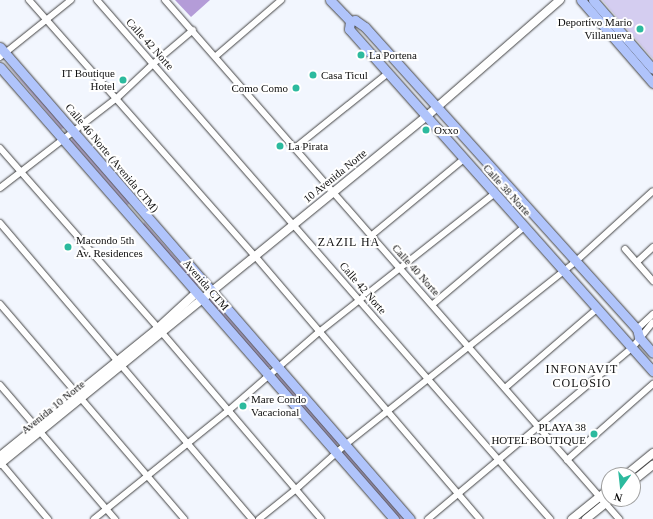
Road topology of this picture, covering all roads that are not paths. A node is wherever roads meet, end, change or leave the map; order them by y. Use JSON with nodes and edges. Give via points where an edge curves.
{"nodes":[{"id":1,"x":29,"y":0,"type":"edge"},
{"id":2,"x":71,"y":0,"type":"edge"},
{"id":3,"x":97,"y":0,"type":"edge"},
{"id":4,"x":165,"y":0,"type":"edge"},
{"id":5,"x":281,"y":0,"type":"edge"},
{"id":6,"x":330,"y":0,"type":"edge"},
{"id":7,"x":560,"y":0,"type":"edge"},
{"id":8,"x":581,"y":0,"type":"edge"},
{"id":9,"x":593,"y":0,"type":"edge"},
{"id":10,"x":46,"y":19,"type":"junction"},
{"id":11,"x":350,"y":21,"type":"junction"},
{"id":12,"x":193,"y":30,"type":"junction"},
{"id":13,"x":2,"y":52,"type":"edge"},
{"id":14,"x":216,"y":56,"type":"junction"},
{"id":15,"x":154,"y":63,"type":"junction"},
{"id":16,"x":0,"y":67,"type":"edge"},
{"id":17,"x":648,"y":67,"type":"edge"},
{"id":18,"x":388,"y":73,"type":"junction"},
{"id":19,"x":653,"y":83,"type":"edge"},
{"id":20,"x":117,"y":98,"type":"junction"},
{"id":21,"x":438,"y":107,"type":"junction"},
{"id":22,"x":428,"y":116,"type":"junction"},
{"id":23,"x":74,"y":132,"type":"junction"},
{"id":24,"x":64,"y":140,"type":"junction"},
{"id":25,"x":296,"y":147,"type":"junction"},
{"id":26,"x":0,"y":148,"type":"edge"},
{"id":27,"x":464,"y":159,"type":"junction"},
{"id":28,"x":21,"y":171,"type":"junction"},
{"id":29,"x":506,"y":186,"type":"junction"},
{"id":30,"x":0,"y":188,"type":"edge"},
{"id":31,"x":332,"y":188,"type":"junction"},
{"id":32,"x":653,"y":191,"type":"edge"},
{"id":33,"x":494,"y":194,"type":"junction"},
{"id":34,"x":142,"y":220,"type":"junction"},
{"id":35,"x":0,"y":223,"type":"edge"},
{"id":36,"x":293,"y":224,"type":"junction"},
{"id":37,"x":524,"y":227,"type":"junction"},
{"id":38,"x":372,"y":235,"type":"junction"},
{"id":39,"x":653,"y":247,"type":"edge"},
{"id":40,"x":625,"y":249,"type":"dead end"},
{"id":41,"x":255,"y":256,"type":"junction"},
{"id":42,"x":575,"y":262,"type":"junction"},
{"id":43,"x":637,"y":262,"type":"junction"},
{"id":44,"x":400,"y":269,"type":"junction"},
{"id":45,"x":563,"y":270,"type":"junction"},
{"id":46,"x":653,"y":281,"type":"edge"},
{"id":47,"x":207,"y":288,"type":"junction"},
{"id":48,"x":199,"y":296,"type":"junction"},
{"id":49,"x":361,"y":301,"type":"junction"},
{"id":50,"x":0,"y":304,"type":"edge"},
{"id":51,"x":433,"y":304,"type":"junction"},
{"id":52,"x":597,"y":309,"type":"junction"},
{"id":53,"x":653,"y":314,"type":"edge"},
{"id":54,"x":653,"y":322,"type":"edge"},
{"id":55,"x":160,"y":330,"type":"junction"},
{"id":56,"x":320,"y":332,"type":"junction"},
{"id":57,"x":638,"y":333,"type":"junction"},
{"id":58,"x":469,"y":347,"type":"junction"},
{"id":59,"x":632,"y":348,"type":"junction"},
{"id":60,"x":653,"y":353,"type":"edge"},
{"id":61,"x":119,"y":364,"type":"junction"},
{"id":62,"x":277,"y":368,"type":"junction"},
{"id":63,"x":653,"y":372,"type":"edge"},
{"id":64,"x":268,"y":374,"type":"junction"},
{"id":65,"x":429,"y":379,"type":"junction"},
{"id":66,"x":0,"y":384,"type":"edge"},
{"id":67,"x":653,"y":384,"type":"edge"},
{"id":68,"x":505,"y":388,"type":"junction"},
{"id":69,"x":78,"y":396,"type":"junction"},
{"id":70,"x":228,"y":411,"type":"junction"},
{"id":71,"x":387,"y":412,"type":"junction"},
{"id":72,"x":537,"y":426,"type":"junction"},
{"id":73,"x":38,"y":429,"type":"junction"},
{"id":74,"x":188,"y":443,"type":"junction"},
{"id":75,"x":345,"y":444,"type":"junction"},
{"id":76,"x":336,"y":452,"type":"junction"},
{"id":77,"x":653,"y":453,"type":"edge"},
{"id":78,"x":499,"y":459,"type":"junction"},
{"id":79,"x":567,"y":460,"type":"junction"},
{"id":80,"x":0,"y":462,"type":"edge"},
{"id":81,"x":653,"y":466,"type":"edge"},
{"id":82,"x":636,"y":467,"type":"edge"},
{"id":83,"x":148,"y":476,"type":"junction"},
{"id":84,"x":641,"y":476,"type":"edge"},
{"id":85,"x":295,"y":490,"type":"junction"},
{"id":86,"x":458,"y":492,"type":"junction"},
{"id":87,"x":599,"y":497,"type":"joint"},
{"id":88,"x":601,"y":507,"type":"edge"},
{"id":89,"x":612,"y":507,"type":"edge"},
{"id":90,"x":107,"y":509,"type":"junction"},
{"id":91,"x":48,"y":519,"type":"edge"},
{"id":92,"x":94,"y":519,"type":"edge"},
{"id":93,"x":115,"y":519,"type":"edge"},
{"id":94,"x":184,"y":519,"type":"edge"},
{"id":95,"x":252,"y":519,"type":"edge"},
{"id":96,"x":258,"y":519,"type":"edge"},
{"id":97,"x":321,"y":519,"type":"edge"},
{"id":98,"x":394,"y":519,"type":"edge"},
{"id":99,"x":410,"y":519,"type":"edge"},
{"id":100,"x":428,"y":519,"type":"edge"},
{"id":101,"x":480,"y":519,"type":"edge"},
{"id":102,"x":550,"y":519,"type":"edge"},
{"id":103,"x":572,"y":519,"type":"edge"},
{"id":104,"x":586,"y":519,"type":"edge"},
{"id":105,"x":619,"y":519,"type":"edge"}],
"edges":[{"from":1,"to":10,"type":"street"},
{"from":2,"to":10,"type":"street"},
{"from":3,"to":15,"type":"street","name":"Calle 42 Norte"},
{"from":4,"to":12,"type":"street","name":"Calle 40 Norte"},
{"from":5,"to":14,"type":"street"},
{"from":6,"to":11,"type":"main road","name":"Calle 38 Norte"},
{"from":7,"to":21,"type":"street","name":"10 Avenida Norte"},
{"from":8,"to":17,"type":"main road"},
{"from":9,"to":17,"type":"main road"},
{"from":10,"to":13,"type":"street"},
{"from":10,"to":20,"type":"street"},
{"from":11,"to":18,"type":"main road","name":"Calle 38 Norte","via":[[349,29]]},
{"from":11,"to":21,"type":"main road","name":"Calle 38 Norte","via":[[355,20],[365,27]]},
{"from":12,"to":14,"type":"street","name":"Calle 40 Norte"},
{"from":12,"to":15,"type":"street"},
{"from":13,"to":23,"type":"main road","name":"Calle 46 Norte (Avenida CTM)"},
{"from":14,"to":25,"type":"street","name":"Calle 40 Norte"},
{"from":15,"to":20,"type":"street"},
{"from":15,"to":36,"type":"street","name":"Calle 42 Norte"},
{"from":16,"to":24,"type":"main road","name":"Avenida CTM"},
{"from":17,"to":19,"type":"main road"},
{"from":18,"to":22,"type":"main road","name":"Calle 38 Norte"},
{"from":18,"to":25,"type":"street"},
{"from":20,"to":23,"type":"street"},
{"from":20,"to":41,"type":"street"},
{"from":21,"to":22,"type":"street","name":"10 Avenida Norte"},
{"from":21,"to":29,"type":"main road","name":"Calle 38 Norte"},
{"from":22,"to":27,"type":"main road","name":"Calle 38 Norte"},
{"from":22,"to":31,"type":"street","name":"10 Avenida Norte"},
{"from":23,"to":24,"type":"street"},
{"from":23,"to":34,"type":"main road","name":"Calle 46 Norte (Avenida CTM)"},
{"from":24,"to":28,"type":"street"},
{"from":24,"to":34,"type":"main road","name":"Avenida CTM"},
{"from":25,"to":31,"type":"street","name":"Calle 40 Norte"},
{"from":26,"to":28,"type":"street"},
{"from":27,"to":33,"type":"main road","name":"Calle 38 Norte"},
{"from":27,"to":38,"type":"street"},
{"from":28,"to":30,"type":"street"},
{"from":28,"to":55,"type":"street"},
{"from":29,"to":33,"type":"main road"},
{"from":29,"to":42,"type":"main road","name":"Calle 38 Norte"},
{"from":31,"to":36,"type":"street","name":"10 Avenida Norte"},
{"from":31,"to":38,"type":"street","name":"Calle 40 Norte"},
{"from":32,"to":42,"type":"street"},
{"from":33,"to":37,"type":"main road","name":"Calle 38 Norte"},
{"from":33,"to":44,"type":"street"},
{"from":34,"to":47,"type":"main road","name":"Calle 46 Norte (Avenida CTM)"},
{"from":34,"to":48,"type":"main road","name":"Avenida CTM"},
{"from":35,"to":61,"type":"street"},
{"from":36,"to":41,"type":"street","name":"10 Avenida Norte"},
{"from":36,"to":49,"type":"street","name":"Calle 42 Norte"},
{"from":37,"to":45,"type":"main road","name":"Calle 38 Norte"},
{"from":37,"to":51,"type":"street"},
{"from":38,"to":44,"type":"street","name":"Calle 40 Norte"},
{"from":39,"to":43,"type":"street"},
{"from":40,"to":43,"type":"street"},
{"from":41,"to":47,"type":"street","name":"10 Avenida Norte"},
{"from":41,"to":56,"type":"street"},
{"from":42,"to":45,"type":"street"},
{"from":42,"to":57,"type":"main road","name":"Calle 38 Norte"},
{"from":43,"to":46,"type":"street"},
{"from":44,"to":49,"type":"street"},
{"from":44,"to":51,"type":"street","name":"Calle 40 Norte"},
{"from":45,"to":52,"type":"main road","name":"Calle 38 Norte"},
{"from":45,"to":58,"type":"street"},
{"from":47,"to":48,"type":"street","name":"10 Avenida Norte"},
{"from":47,"to":62,"type":"main road","name":"Avenida CTM"},
{"from":48,"to":55,"type":"street","name":"10 Avenida Norte"},
{"from":48,"to":64,"type":"main road","name":"Avenida CTM"},
{"from":49,"to":56,"type":"street"},
{"from":49,"to":65,"type":"street","name":"Calle 42 Norte"},
{"from":50,"to":69,"type":"street"},
{"from":51,"to":58,"type":"street","name":"Calle 40 Norte"},
{"from":52,"to":59,"type":"main road","name":"Calle 38 Norte"},
{"from":52,"to":68,"type":"street"},
{"from":53,"to":57,"type":"street"},
{"from":54,"to":57,"type":"street"},
{"from":55,"to":61,"type":"street","name":"10 Avenida Norte"},
{"from":55,"to":70,"type":"street"},
{"from":56,"to":62,"type":"street"},
{"from":56,"to":71,"type":"street"},
{"from":57,"to":59,"type":"street"},
{"from":57,"to":60,"type":"main road","name":"Calle 38 Norte"},
{"from":58,"to":65,"type":"street"},
{"from":58,"to":68,"type":"street","name":"Calle 40 Norte"},
{"from":59,"to":63,"type":"main road","name":"Calle 38 Norte"},
{"from":59,"to":72,"type":"street"},
{"from":61,"to":69,"type":"street","name":"Avenida 10 Norte"},
{"from":61,"to":74,"type":"street"},
{"from":62,"to":64,"type":"street"},
{"from":62,"to":75,"type":"main road","name":"Avenida CTM"},
{"from":64,"to":70,"type":"street"},
{"from":64,"to":76,"type":"main road","name":"Avenida CTM"},
{"from":65,"to":71,"type":"street"},
{"from":65,"to":78,"type":"street","name":"Calle 42 Norte"},
{"from":66,"to":73,"type":"street"},
{"from":67,"to":79,"type":"street"},
{"from":68,"to":72,"type":"street","name":"Calle 40 Norte"},
{"from":69,"to":73,"type":"street","name":"Avenida 10 Norte"},
{"from":69,"to":83,"type":"street"},
{"from":70,"to":74,"type":"street"},
{"from":70,"to":85,"type":"street"},
{"from":71,"to":75,"type":"street"},
{"from":71,"to":86,"type":"street"},
{"from":72,"to":78,"type":"street"},
{"from":72,"to":79,"type":"street","name":"Calle 40 Norte"},
{"from":73,"to":80,"type":"street","name":"Avenida 10 Norte"},
{"from":73,"to":90,"type":"street"},
{"from":74,"to":83,"type":"street"},
{"from":74,"to":95,"type":"street"},
{"from":75,"to":76,"type":"street"},
{"from":75,"to":99,"type":"main road","name":"Avenida CTM"},
{"from":76,"to":85,"type":"street"},
{"from":76,"to":98,"type":"main road","name":"Avenida CTM"},
{"from":77,"to":82,"type":"street"},
{"from":78,"to":86,"type":"street"},
{"from":78,"to":102,"type":"street","name":"Calle 42 Norte"},
{"from":79,"to":87,"type":"street","name":"Calle 40 Norte"},
{"from":80,"to":91,"type":"street"},
{"from":81,"to":84,"type":"street"},
{"from":83,"to":90,"type":"street"},
{"from":83,"to":94,"type":"street"},
{"from":85,"to":96,"type":"street"},
{"from":85,"to":97,"type":"street"},
{"from":86,"to":100,"type":"street"},
{"from":86,"to":101,"type":"street"},
{"from":87,"to":103,"type":"street"},
{"from":88,"to":104,"type":"street"},
{"from":89,"to":105,"type":"street","name":"Calle 40 Norte"},
{"from":90,"to":92,"type":"street"},
{"from":90,"to":93,"type":"street"}]}
